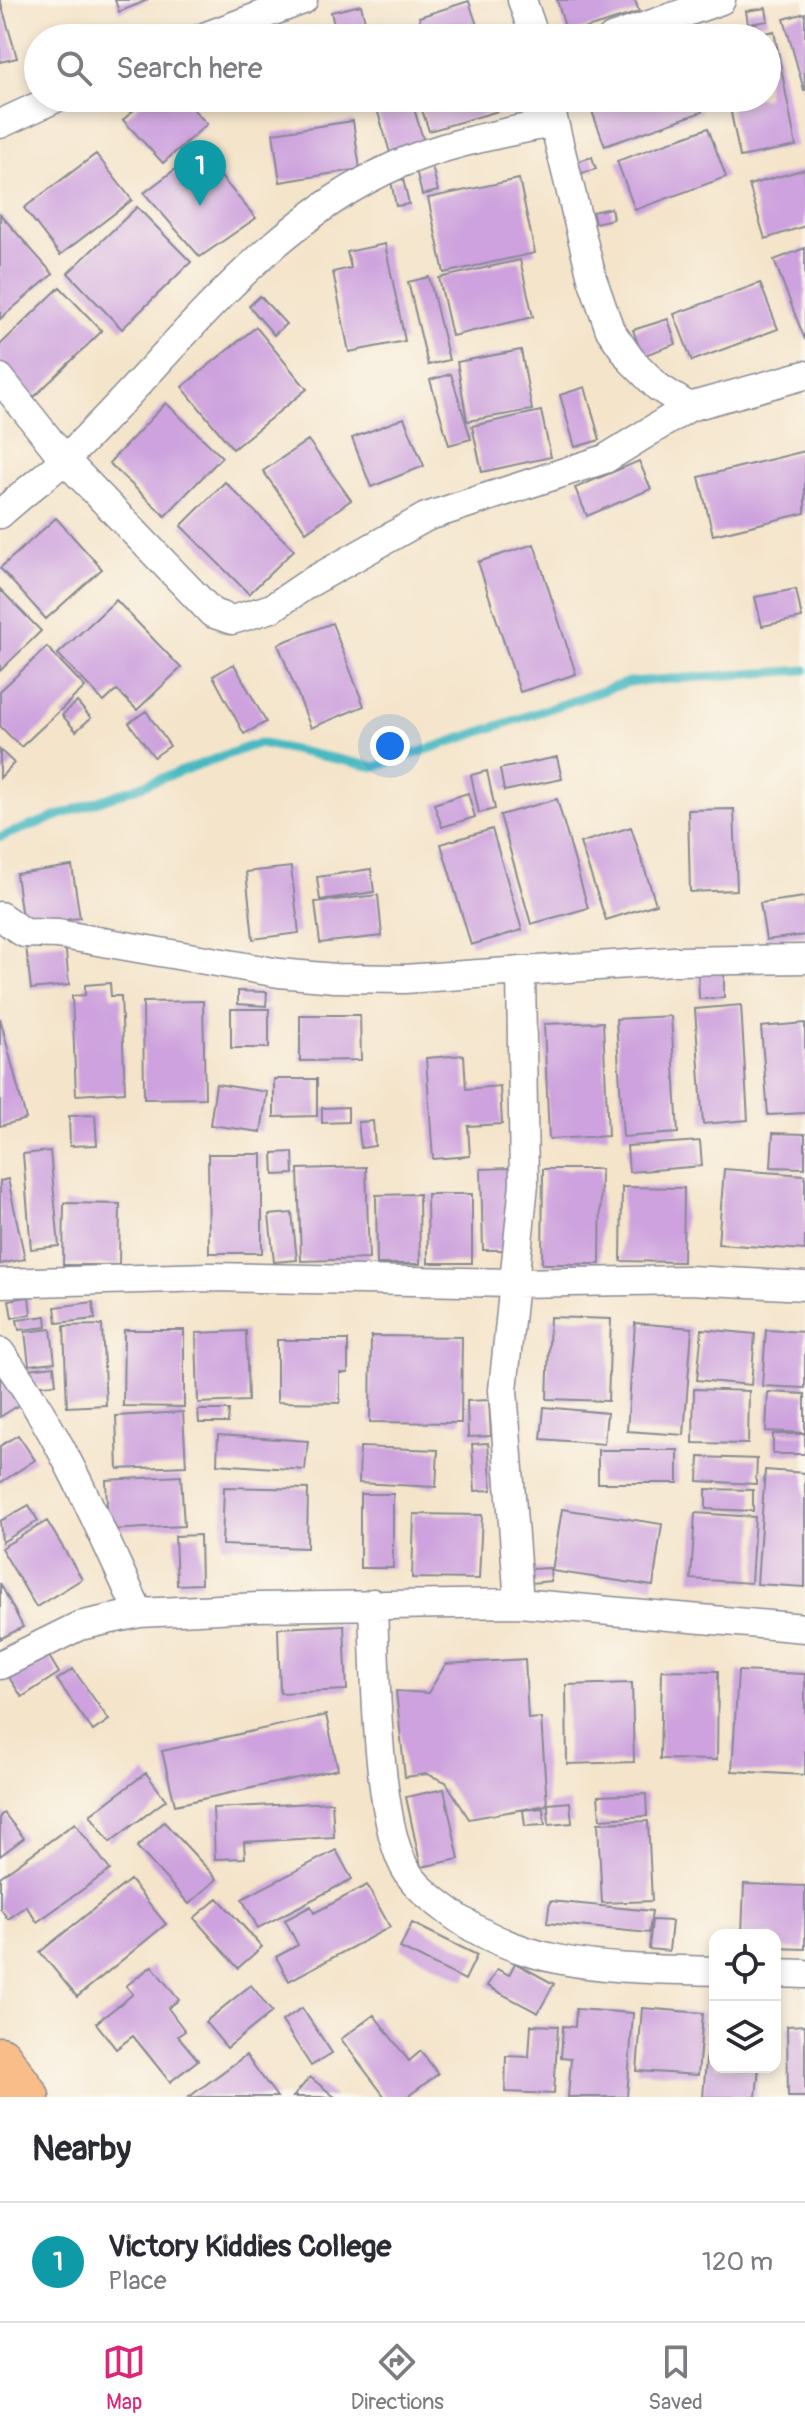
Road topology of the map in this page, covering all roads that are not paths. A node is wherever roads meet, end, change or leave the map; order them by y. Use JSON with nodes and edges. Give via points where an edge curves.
{"nodes":[{"id":1,"x":303,"y":0,"type":"edge"},
{"id":2,"x":522,"y":0,"type":"edge"},
{"id":3,"x":721,"y":0,"type":"edge"},
{"id":4,"x":239,"y":24,"type":"edge"},
{"id":5,"x":530,"y":24,"type":"edge"},
{"id":6,"x":652,"y":24,"type":"edge"},
{"id":7,"x":26,"y":112,"type":"edge"},
{"id":8,"x":546,"y":112,"type":"edge"},
{"id":9,"x":549,"y":112,"type":"edge"},
{"id":10,"x":0,"y":124,"type":"edge"},
{"id":11,"x":805,"y":375,"type":"edge"},
{"id":12,"x":0,"y":378,"type":"edge"},
{"id":13,"x":689,"y":407,"type":"junction"},
{"id":14,"x":64,"y":459,"type":"junction"},
{"id":15,"x":0,"y":514,"type":"edge"},
{"id":16,"x":0,"y":916,"type":"edge"},
{"id":17,"x":805,"y":959,"type":"edge"},
{"id":18,"x":521,"y":971,"type":"junction"},
{"id":19,"x":0,"y":1283,"type":"edge"},
{"id":20,"x":514,"y":1283,"type":"junction"},
{"id":21,"x":805,"y":1286,"type":"edge"},
{"id":22,"x":0,"y":1352,"type":"edge"},
{"id":23,"x":373,"y":1603,"type":"junction"},
{"id":24,"x":519,"y":1603,"type":"junction"},
{"id":25,"x":139,"y":1613,"type":"junction"},
{"id":26,"x":805,"y":1628,"type":"edge"},
{"id":27,"x":0,"y":1665,"type":"edge"},
{"id":28,"x":709,"y":1971,"type":"edge"},
{"id":29,"x":781,"y":1973,"type":"edge"},
{"id":30,"x":805,"y":1974,"type":"edge"},
{"id":31,"x":0,"y":2059,"type":"edge"},
{"id":32,"x":27,"y":2097,"type":"edge"}],
"edges":[{"from":1,"to":4,"type":"street"},
{"from":2,"to":5,"type":"street"},
{"from":3,"to":6,"type":"street"},
{"from":7,"to":10,"type":"street"},
{"from":8,"to":14,"type":"street","via":[[399,164],[299,224]]},
{"from":9,"to":13,"type":"street","via":[[610,330],[658,387]]},
{"from":11,"to":13,"type":"street"},
{"from":12,"to":14,"type":"street"},
{"from":13,"to":14,"type":"street","via":[[605,459],[426,517],[272,608],[232,620],[212,613]]},
{"from":14,"to":15,"type":"street"},
{"from":16,"to":18,"type":"street","via":[[24,933],[58,934],[279,973],[404,979]]},
{"from":17,"to":18,"type":"street"},
{"from":18,"to":20,"type":"street","via":[[524,1184]]},
{"from":19,"to":20,"type":"street","via":[[210,1277]]},
{"from":20,"to":21,"type":"street","via":[[689,1280]]},
{"from":20,"to":24,"type":"street","via":[[503,1390]]},
{"from":22,"to":25,"type":"street","via":[[28,1390]]},
{"from":23,"to":24,"type":"street"},
{"from":23,"to":25,"type":"street"},
{"from":23,"to":28,"type":"street","via":[[376,1701],[389,1817],[406,1872],[468,1927],[513,1949],[599,1965]]},
{"from":24,"to":26,"type":"street"},
{"from":25,"to":27,"type":"street","via":[[79,1626]]},
{"from":29,"to":30,"type":"street"},
{"from":31,"to":32,"type":"main road"}]}
